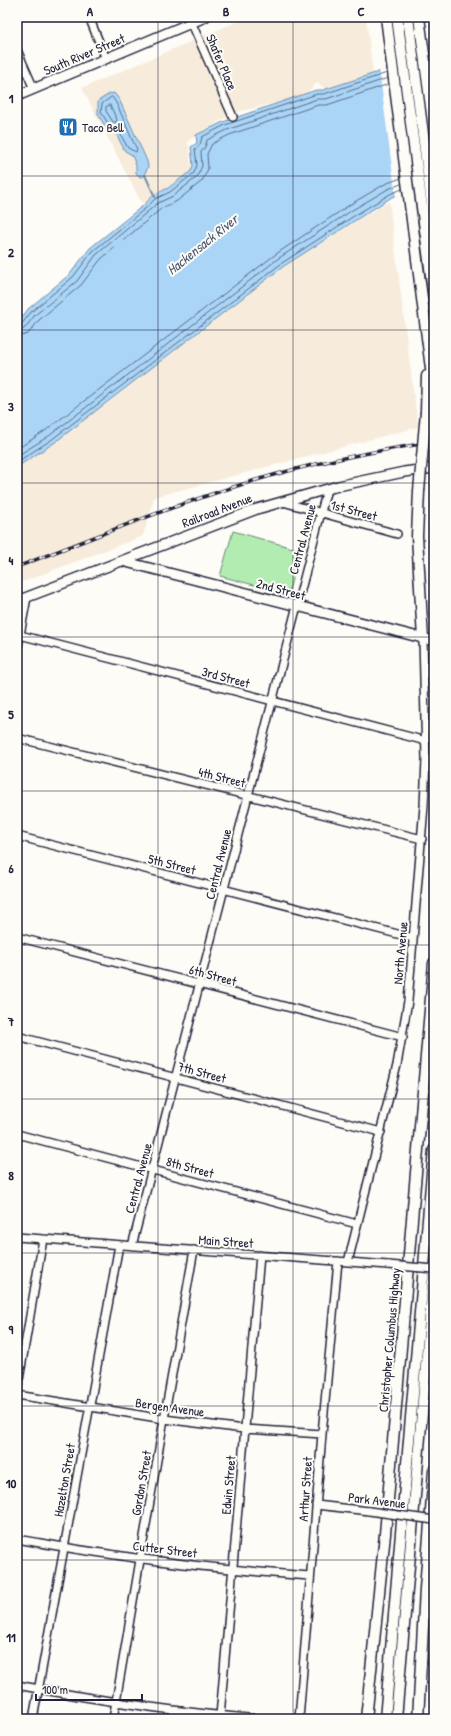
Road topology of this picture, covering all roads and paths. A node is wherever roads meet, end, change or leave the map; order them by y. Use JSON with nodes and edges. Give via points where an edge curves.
{"nodes":[{"id":1,"x":88,"y":17,"type":"edge"},
{"id":2,"x":204,"y":17,"type":"edge"},
{"id":3,"x":386,"y":17,"type":"edge"},
{"id":4,"x":397,"y":17,"type":"edge"},
{"id":5,"x":408,"y":17,"type":"edge"},
{"id":6,"x":420,"y":17,"type":"edge"},
{"id":7,"x":190,"y":20,"type":"edge"},
{"id":8,"x":17,"y":50,"type":"edge"},
{"id":9,"x":106,"y":58,"type":"junction"},
{"id":10,"x":34,"y":89,"type":"junction"},
{"id":11,"x":17,"y":96,"type":"edge"},
{"id":12,"x":233,"y":118,"type":"dead end"},
{"id":13,"x":434,"y":129,"type":"edge"},
{"id":14,"x":434,"y":220,"type":"edge"},
{"id":15,"x":434,"y":298,"type":"edge"},
{"id":16,"x":428,"y":344,"type":"junction"},
{"id":17,"x":434,"y":392,"type":"edge"},
{"id":18,"x":434,"y":468,"type":"edge"},
{"id":19,"x":327,"y":489,"type":"junction"},
{"id":20,"x":282,"y":501,"type":"junction"},
{"id":21,"x":321,"y":513,"type":"junction"},
{"id":22,"x":397,"y":534,"type":"dead end"},
{"id":23,"x":122,"y":561,"type":"junction"},
{"id":24,"x":27,"y":597,"type":"junction"},
{"id":25,"x":17,"y":601,"type":"edge"},
{"id":26,"x":297,"y":607,"type":"junction"},
{"id":27,"x":20,"y":635,"type":"junction"},
{"id":28,"x":430,"y":640,"type":"edge"},
{"id":29,"x":17,"y":651,"type":"edge"},
{"id":30,"x":272,"y":701,"type":"junction"},
{"id":31,"x":17,"y":738,"type":"edge"},
{"id":32,"x":426,"y":741,"type":"junction"},
{"id":33,"x":248,"y":796,"type":"junction"},
{"id":34,"x":17,"y":836,"type":"edge"},
{"id":35,"x":422,"y":839,"type":"junction"},
{"id":36,"x":224,"y":890,"type":"junction"},
{"id":37,"x":17,"y":937,"type":"edge"},
{"id":38,"x":413,"y":938,"type":"junction"},
{"id":39,"x":434,"y":963,"type":"edge"},
{"id":40,"x":200,"y":984,"type":"junction"},
{"id":41,"x":17,"y":1036,"type":"edge"},
{"id":42,"x":403,"y":1037,"type":"junction"},
{"id":43,"x":176,"y":1078,"type":"junction"},
{"id":44,"x":380,"y":1132,"type":"junction"},
{"id":45,"x":17,"y":1134,"type":"edge"},
{"id":46,"x":434,"y":1150,"type":"edge"},
{"id":47,"x":152,"y":1170,"type":"junction"},
{"id":48,"x":357,"y":1224,"type":"junction"},
{"id":49,"x":17,"y":1237,"type":"edge"},
{"id":50,"x":43,"y":1239,"type":"junction"},
{"id":51,"x":119,"y":1245,"type":"junction"},
{"id":52,"x":132,"y":1246,"type":"junction"},
{"id":53,"x":194,"y":1250,"type":"junction"},
{"id":54,"x":260,"y":1255,"type":"junction"},
{"id":55,"x":338,"y":1261,"type":"junction"},
{"id":56,"x":348,"y":1262,"type":"junction"},
{"id":57,"x":434,"y":1269,"type":"edge"},
{"id":58,"x":434,"y":1272,"type":"edge"},
{"id":59,"x":17,"y":1392,"type":"edge"},
{"id":60,"x":17,"y":1395,"type":"edge"},
{"id":61,"x":90,"y":1407,"type":"junction"},
{"id":62,"x":164,"y":1419,"type":"junction"},
{"id":63,"x":244,"y":1429,"type":"junction"},
{"id":64,"x":322,"y":1434,"type":"junction"},
{"id":65,"x":434,"y":1471,"type":"edge"},
{"id":66,"x":316,"y":1505,"type":"junction"},
{"id":67,"x":434,"y":1520,"type":"edge"},
{"id":68,"x":17,"y":1539,"type":"edge"},
{"id":69,"x":64,"y":1548,"type":"junction"},
{"id":70,"x":140,"y":1558,"type":"junction"},
{"id":71,"x":232,"y":1570,"type":"junction"},
{"id":72,"x":310,"y":1576,"type":"junction"},
{"id":73,"x":17,"y":1685,"type":"edge"},
{"id":74,"x":39,"y":1689,"type":"junction"},
{"id":75,"x":116,"y":1702,"type":"junction"},
{"id":76,"x":220,"y":1716,"type":"junction"},
{"id":77,"x":34,"y":1719,"type":"edge"},
{"id":78,"x":113,"y":1719,"type":"edge"},
{"id":79,"x":260,"y":1719,"type":"edge"},
{"id":80,"x":300,"y":1719,"type":"edge"},
{"id":81,"x":366,"y":1719,"type":"edge"},
{"id":82,"x":385,"y":1719,"type":"edge"},
{"id":83,"x":396,"y":1719,"type":"edge"},
{"id":84,"x":417,"y":1719,"type":"edge"}],
"edges":[{"from":1,"to":9,"type":"street"},
{"from":2,"to":7,"type":"main road","name":"South River Street"},
{"from":3,"to":16,"type":"highway"},
{"from":4,"to":15,"type":"highway"},
{"from":5,"to":14,"type":"highway"},
{"from":6,"to":13,"type":"highway"},
{"from":7,"to":9,"type":"main road","name":"South River Street"},
{"from":7,"to":12,"type":"street","name":"Shafer Place"},
{"from":8,"to":10,"type":"street"},
{"from":9,"to":10,"type":"main road","name":"South River Street"},
{"from":10,"to":11,"type":"main road","name":"South River Street"},
{"from":16,"to":17,"type":"highway"},
{"from":16,"to":28,"type":"highway","bridge":true,"via":[[425,432],[417,536]]},
{"from":18,"to":19,"type":"main road","name":"Railroad Avenue"},
{"from":19,"to":20,"type":"main road","name":"Railroad Avenue"},
{"from":19,"to":21,"type":"street","name":"Central Avenue"},
{"from":20,"to":21,"type":"street","name":"1st Street"},
{"from":20,"to":23,"type":"main road","name":"Railroad Avenue"},
{"from":21,"to":22,"type":"street","name":"1st Street"},
{"from":21,"to":26,"type":"street","name":"Central Avenue"},
{"from":23,"to":24,"type":"main road","name":"Railroad Avenue"},
{"from":23,"to":26,"type":"main road","name":"2nd Street"},
{"from":24,"to":25,"type":"main road","name":"Railroad Avenue"},
{"from":24,"to":27,"type":"street"},
{"from":26,"to":28,"type":"main road","name":"2nd Street"},
{"from":26,"to":30,"type":"street","name":"Central Avenue"},
{"from":27,"to":29,"type":"street"},
{"from":27,"to":30,"type":"street","name":"3rd Street"},
{"from":28,"to":32,"type":"street","name":"North Avenue"},
{"from":30,"to":32,"type":"street","name":"3rd Street"},
{"from":30,"to":33,"type":"street","name":"Central Avenue"},
{"from":31,"to":33,"type":"street","name":"4th Street"},
{"from":32,"to":35,"type":"street","name":"North Avenue"},
{"from":33,"to":35,"type":"street","name":"4th Street"},
{"from":33,"to":36,"type":"street","name":"Central Avenue"},
{"from":34,"to":36,"type":"street","name":"5th Street"},
{"from":35,"to":38,"type":"street","name":"North Avenue"},
{"from":36,"to":38,"type":"street","name":"5th Street"},
{"from":36,"to":40,"type":"street","name":"Central Avenue"},
{"from":37,"to":40,"type":"street","name":"6th Street"},
{"from":38,"to":42,"type":"street","name":"North Avenue"},
{"from":39,"to":81,"type":"highway","name":"Christopher Columbus Highway","via":[[385,1534]]},
{"from":40,"to":42,"type":"street","name":"6th Street"},
{"from":40,"to":43,"type":"street","name":"Central Avenue"},
{"from":41,"to":43,"type":"street","name":"7th Street"},
{"from":42,"to":44,"type":"street","name":"North Avenue"},
{"from":43,"to":44,"type":"street","name":"7th Street"},
{"from":43,"to":47,"type":"street","name":"Central Avenue"},
{"from":44,"to":48,"type":"street","name":"North Avenue"},
{"from":45,"to":47,"type":"street","name":"8th Street"},
{"from":46,"to":82,"type":"highway"},
{"from":47,"to":48,"type":"street","name":"8th Street"},
{"from":47,"to":52,"type":"street","name":"Central Avenue"},
{"from":48,"to":56,"type":"street","name":"North Avenue"},
{"from":49,"to":50,"type":"street","name":"Main Street"},
{"from":50,"to":51,"type":"street","name":"Main Street"},
{"from":50,"to":59,"type":"street"},
{"from":51,"to":52,"type":"street","name":"Main Street"},
{"from":51,"to":61,"type":"street","name":"Hazelton Street"},
{"from":52,"to":53,"type":"street","name":"Main Street"},
{"from":53,"to":54,"type":"street","name":"Main Street"},
{"from":53,"to":62,"type":"street","name":"Gordon Street"},
{"from":54,"to":55,"type":"street","name":"Main Street"},
{"from":54,"to":63,"type":"street","name":"Edwin Street"},
{"from":55,"to":56,"type":"street","name":"Main Street"},
{"from":55,"to":64,"type":"street","name":"Arthur Street"},
{"from":56,"to":57,"type":"street","name":"Main Street","bridge":true},
{"from":58,"to":83,"type":"highway"},
{"from":60,"to":61,"type":"street","name":"Bergen Avenue"},
{"from":61,"to":62,"type":"street","name":"Bergen Avenue"},
{"from":61,"to":69,"type":"street","name":"Hazelton Street"},
{"from":62,"to":63,"type":"street","name":"Bergen Avenue"},
{"from":62,"to":70,"type":"street","name":"Gordon Street"},
{"from":63,"to":64,"type":"street","name":"Bergen Avenue"},
{"from":63,"to":71,"type":"street","name":"Edwin Street"},
{"from":64,"to":66,"type":"street","name":"Arthur Street"},
{"from":65,"to":84,"type":"highway"},
{"from":66,"to":67,"type":"street","name":"Park Avenue","bridge":true},
{"from":66,"to":72,"type":"street","name":"Arthur Street"},
{"from":68,"to":69,"type":"street","name":"Cutter Street"},
{"from":69,"to":70,"type":"street","name":"Cutter Street"},
{"from":69,"to":74,"type":"street","name":"Hazelton Street"},
{"from":70,"to":71,"type":"street","name":"Cutter Street"},
{"from":70,"to":75,"type":"street","name":"Gordon Street"},
{"from":71,"to":72,"type":"street","name":"Cutter Street"},
{"from":71,"to":76,"type":"street","name":"Edwin Street"},
{"from":72,"to":80,"type":"street","name":"Arthur Street"},
{"from":73,"to":74,"type":"street"},
{"from":74,"to":75,"type":"street"},
{"from":74,"to":77,"type":"street","name":"Hazelton Street"},
{"from":75,"to":76,"type":"street"},
{"from":75,"to":78,"type":"street","name":"Gordon Street"},
{"from":76,"to":79,"type":"street"}]}
